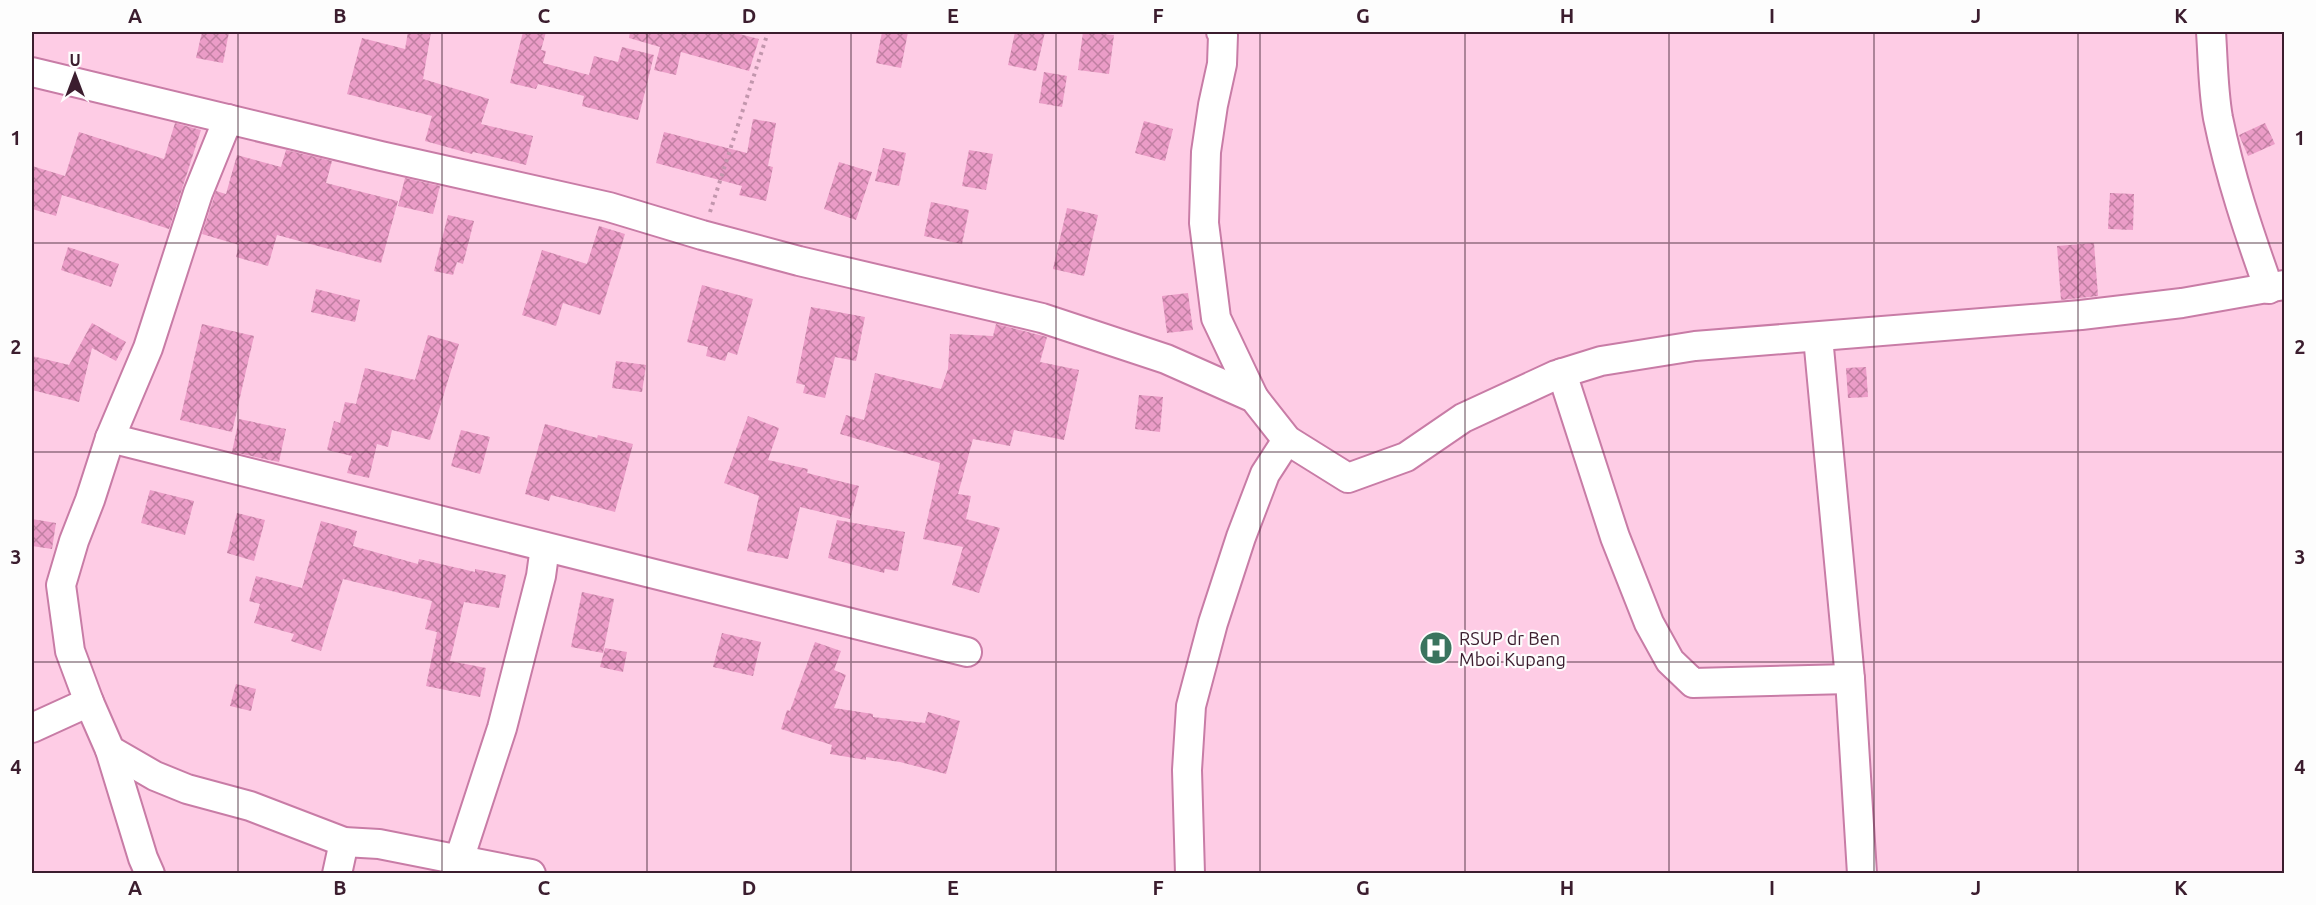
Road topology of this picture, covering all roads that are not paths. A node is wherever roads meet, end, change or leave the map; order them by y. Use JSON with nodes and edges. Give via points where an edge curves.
{"nodes":[{"id":1,"x":1221,"y":32,"type":"edge"},
{"id":2,"x":2211,"y":32,"type":"edge"},
{"id":3,"x":32,"y":72,"type":"edge"},
{"id":4,"x":228,"y":119,"type":"junction"},
{"id":5,"x":2277,"y":287,"type":"edge"},
{"id":6,"x":1818,"y":336,"type":"junction"},
{"id":7,"x":1562,"y":373,"type":"junction"},
{"id":8,"x":1254,"y":398,"type":"junction"},
{"id":9,"x":110,"y":438,"type":"junction"},
{"id":10,"x":1287,"y":440,"type":"junction"},
{"id":11,"x":544,"y":548,"type":"junction"},
{"id":12,"x":967,"y":652,"type":"dead end"},
{"id":13,"x":1850,"y":679,"type":"junction"},
{"id":14,"x":89,"y":702,"type":"junction"},
{"id":15,"x":32,"y":728,"type":"edge"},
{"id":16,"x":110,"y":750,"type":"junction"},
{"id":17,"x":344,"y":842,"type":"junction"},
{"id":18,"x":459,"y":860,"type":"junction"},
{"id":19,"x":150,"y":873,"type":"edge"},
{"id":20,"x":337,"y":873,"type":"edge"},
{"id":21,"x":531,"y":873,"type":"edge"},
{"id":22,"x":1190,"y":873,"type":"edge"},
{"id":23,"x":1862,"y":873,"type":"edge"}],
"edges":[{"from":1,"to":8,"type":"street","via":[[1222,64],[1206,152],[1204,223],[1216,318]]},
{"from":2,"to":5,"type":"street","via":[[2218,116],[2230,172],[2240,210]]},
{"from":3,"to":4,"type":"street"},
{"from":4,"to":8,"type":"street","via":[[609,207],[799,261],[1042,318],[1166,359]]},
{"from":4,"to":9,"type":"street","via":[[198,193],[148,348]]},
{"from":5,"to":6,"type":"street","via":[[2081,315]]},
{"from":6,"to":7,"type":"street","via":[[1695,346],[1601,361]]},
{"from":6,"to":13,"type":"street"},
{"from":7,"to":10,"type":"street","via":[[1463,418],[1406,457],[1348,478]]},
{"from":7,"to":13,"type":"street","via":[[1615,537],[1649,623],[1670,661],[1693,683]]},
{"from":8,"to":10,"type":"street"},
{"from":9,"to":11,"type":"street"},
{"from":9,"to":14,"type":"street","via":[[61,585],[70,651]]},
{"from":10,"to":22,"type":"street","via":[[1264,474],[1241,537],[1191,706],[1187,770]]},
{"from":11,"to":12,"type":"street"},
{"from":11,"to":18,"type":"street","via":[[541,576],[502,728]]},
{"from":13,"to":23,"type":"street"},
{"from":14,"to":15,"type":"street"},
{"from":14,"to":16,"type":"street"},
{"from":16,"to":17,"type":"street","via":[[165,781],[250,806]]},
{"from":16,"to":19,"type":"street"},
{"from":17,"to":18,"type":"street","via":[[379,844]]},
{"from":17,"to":20,"type":"street"},
{"from":18,"to":21,"type":"street"}]}
